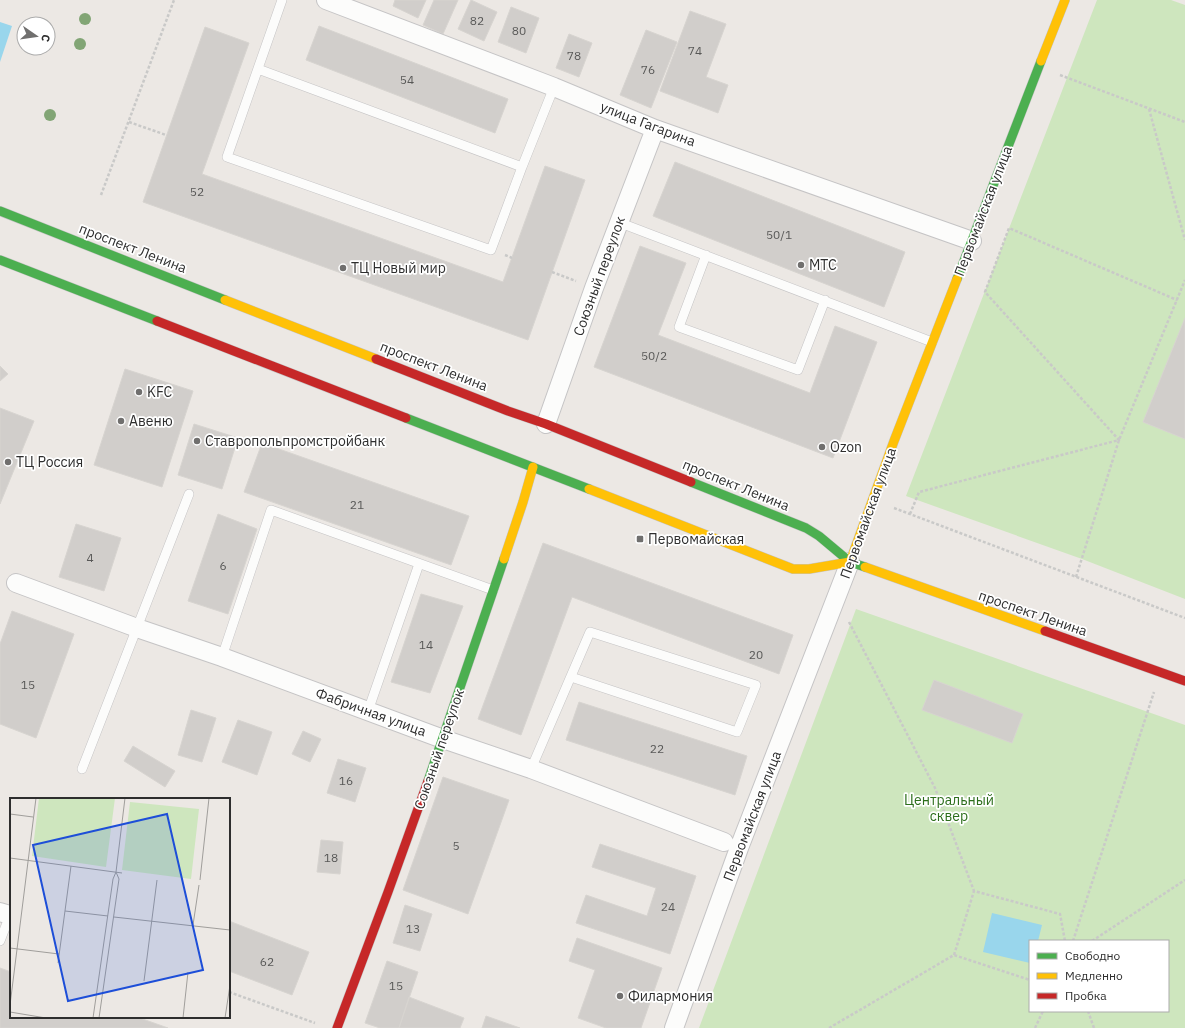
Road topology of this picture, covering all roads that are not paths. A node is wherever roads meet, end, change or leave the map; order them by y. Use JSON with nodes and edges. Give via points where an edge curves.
{"nodes":[{"id":1,"x":282,"y":0,"type":"edge"},
{"id":2,"x":326,"y":0,"type":"edge"},
{"id":3,"x":1065,"y":0,"type":"edge"},
{"id":4,"x":359,"y":6,"type":"edge"},
{"id":5,"x":258,"y":69,"type":"junction"},
{"id":6,"x":554,"y":87,"type":"junction"},
{"id":7,"x":654,"y":129,"type":"junction"},
{"id":8,"x":522,"y":167,"type":"junction"},
{"id":9,"x":0,"y":211,"type":"edge"},
{"id":10,"x":618,"y":222,"type":"junction"},
{"id":11,"x":972,"y":241,"type":"junction"},
{"id":12,"x":706,"y":255,"type":"junction"},
{"id":13,"x":0,"y":260,"type":"edge"},
{"id":14,"x":825,"y":300,"type":"junction"},
{"id":15,"x":932,"y":342,"type":"junction"},
{"id":16,"x":546,"y":424,"type":"junction"},
{"id":17,"x":534,"y":467,"type":"junction"},
{"id":18,"x":189,"y":494,"type":"dead end"},
{"id":19,"x":850,"y":562,"type":"junction"},
{"id":20,"x":419,"y":564,"type":"junction"},
{"id":21,"x":16,"y":583,"type":"dead end"},
{"id":22,"x":493,"y":590,"type":"junction"},
{"id":23,"x":137,"y":628,"type":"junction"},
{"id":24,"x":222,"y":657,"type":"junction"},
{"id":25,"x":571,"y":677,"type":"junction"},
{"id":26,"x":1185,"y":681,"type":"edge"},
{"id":27,"x":368,"y":711,"type":"junction"},
{"id":28,"x":442,"y":739,"type":"junction"},
{"id":29,"x":82,"y":769,"type":"dead end"},
{"id":30,"x":531,"y":769,"type":"junction"},
{"id":31,"x":724,"y":842,"type":"dead end"},
{"id":32,"x":5,"y":913,"type":"edge"},
{"id":33,"x":0,"y":941,"type":"edge"},
{"id":34,"x":337,"y":1028,"type":"edge"},
{"id":35,"x":674,"y":1028,"type":"edge"}],
"edges":[{"from":1,"to":5,"type":"lane"},
{"from":2,"to":4,"type":"street","name":"улица Гагарина"},
{"from":3,"to":11,"type":"main road","name":"Первомайская улица"},
{"from":4,"to":6,"type":"street","name":"улица Гагарина"},
{"from":5,"to":8,"type":"lane"},
{"from":5,"to":8,"type":"lane","via":[[227,157],[491,250]]},
{"from":6,"to":7,"type":"street","name":"улица Гагарина"},
{"from":6,"to":8,"type":"lane"},
{"from":7,"to":10,"type":"street","name":"Союзный переулок"},
{"from":7,"to":11,"type":"street","name":"улица Гагарина"},
{"from":9,"to":16,"type":"main road","name":"проспект Ленина"},
{"from":10,"to":12,"type":"lane"},
{"from":10,"to":16,"type":"street","name":"Союзный переулок"},
{"from":11,"to":15,"type":"main road","name":"Первомайская улица"},
{"from":12,"to":14,"type":"lane"},
{"from":12,"to":14,"type":"lane","via":[[679,327],[798,370]]},
{"from":13,"to":17,"type":"main road"},
{"from":14,"to":15,"type":"lane"},
{"from":15,"to":19,"type":"main road","name":"Первомайская улица"},
{"from":16,"to":19,"type":"main road","name":"проспект Ленина","via":[[806,528]]},
{"from":17,"to":19,"type":"main road","via":[[793,569],[809,570]]},
{"from":17,"to":22,"type":"main road","name":"Союзный переулок"},
{"from":18,"to":23,"type":"lane"},
{"from":19,"to":26,"type":"main road","name":"проспект Ленина"},
{"from":19,"to":35,"type":"street","name":"Первомайская улица","via":[[739,848]]},
{"from":20,"to":22,"type":"lane"},
{"from":20,"to":24,"type":"lane","via":[[271,510]]},
{"from":20,"to":27,"type":"lane"},
{"from":21,"to":23,"type":"street","name":"Фабричная улица"},
{"from":22,"to":28,"type":"main road","name":"Союзный переулок"},
{"from":23,"to":24,"type":"street","name":"Фабричная улица"},
{"from":23,"to":29,"type":"lane"},
{"from":24,"to":27,"type":"street","name":"Фабричная улица"},
{"from":25,"to":25,"type":"lane","via":[[590,632],[756,685],[736,732]]},
{"from":25,"to":30,"type":"lane"},
{"from":27,"to":28,"type":"street","name":"Фабричная улица"},
{"from":28,"to":30,"type":"street","name":"Фабричная улица"},
{"from":28,"to":34,"type":"main road","name":"Союзный переулок"},
{"from":30,"to":31,"type":"street","name":"Фабричная улица"},
{"from":32,"to":33,"type":"lane"}]}
